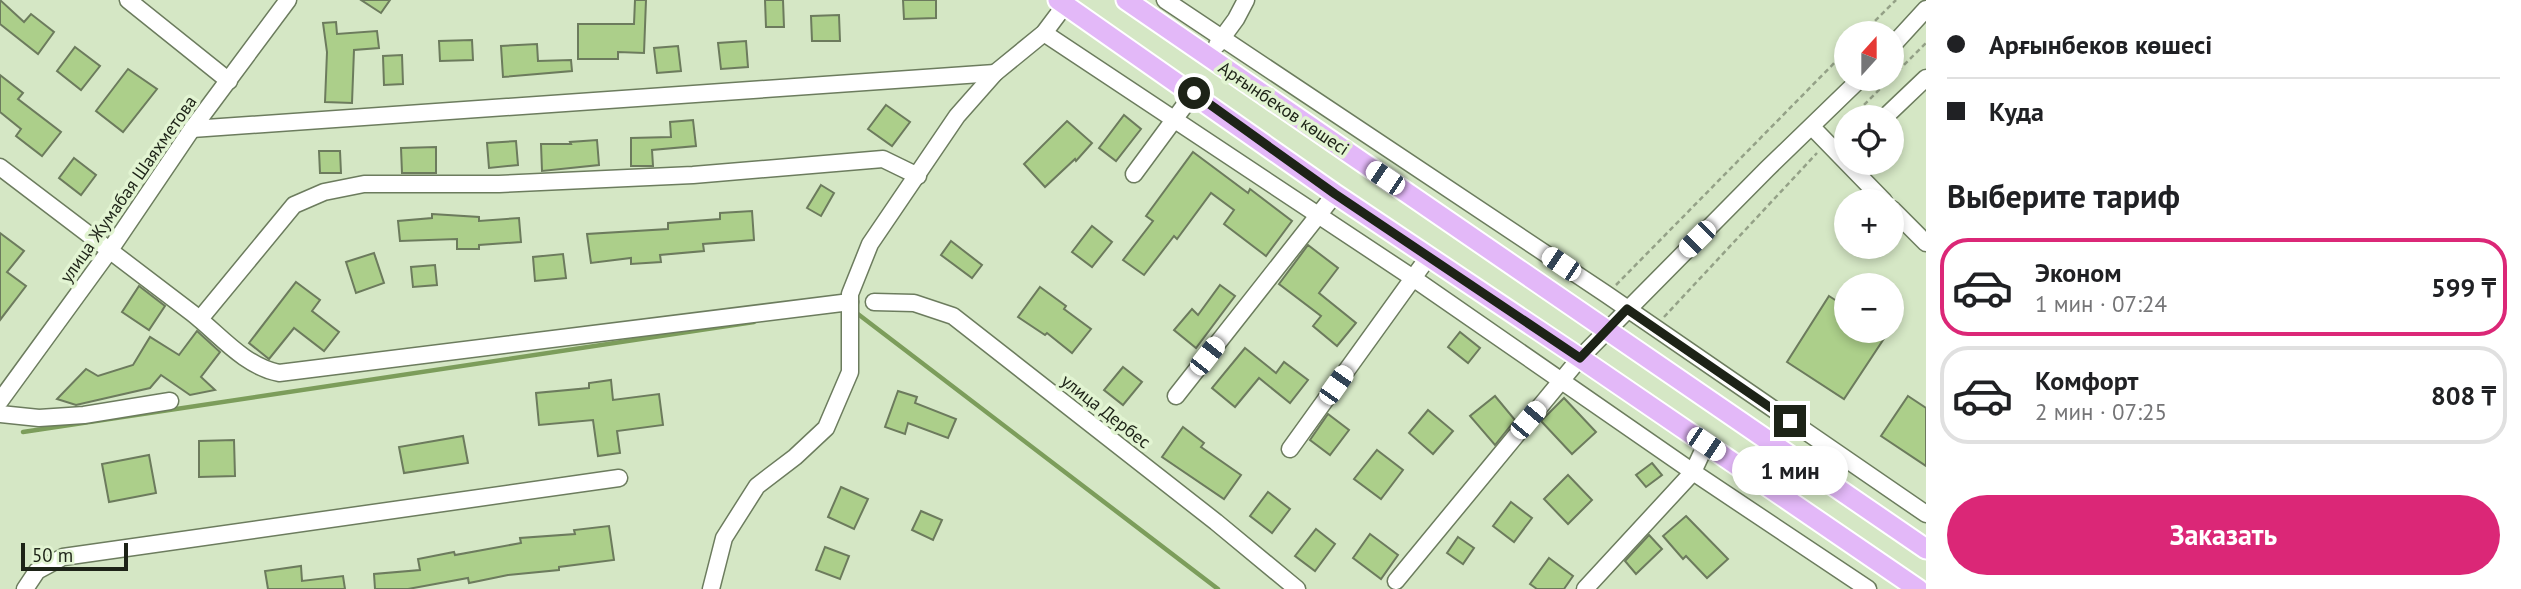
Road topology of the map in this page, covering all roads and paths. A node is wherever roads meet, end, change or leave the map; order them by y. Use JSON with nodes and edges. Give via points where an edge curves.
{"nodes":[{"id":1,"x":128,"y":0,"type":"edge"},
{"id":2,"x":288,"y":0,"type":"edge"},
{"id":3,"x":1126,"y":0,"type":"edge"},
{"id":4,"x":1165,"y":0,"type":"edge"},
{"id":5,"x":1246,"y":0,"type":"edge"},
{"id":6,"x":1896,"y":0,"type":"edge"},
{"id":7,"x":1061,"y":3,"type":"edge"},
{"id":8,"x":1926,"y":9,"type":"edge"},
{"id":9,"x":1875,"y":21,"type":"edge"},
{"id":10,"x":1044,"y":33,"type":"junction"},
{"id":11,"x":1904,"y":33,"type":"edge"},
{"id":12,"x":1222,"y":38,"type":"junction"},
{"id":13,"x":1926,"y":43,"type":"edge"},
{"id":14,"x":1208,"y":56,"type":"junction"},
{"id":15,"x":1834,"y":63,"type":"edge"},
{"id":16,"x":1904,"y":65,"type":"edge"},
{"id":17,"x":995,"y":73,"type":"junction"},
{"id":18,"x":1926,"y":78,"type":"edge"},
{"id":19,"x":229,"y":81,"type":"junction"},
{"id":20,"x":1848,"y":91,"type":"edge"},
{"id":21,"x":1878,"y":91,"type":"edge"},
{"id":22,"x":1194,"y":93,"type":"junction"},
{"id":23,"x":1864,"y":105,"type":"edge"},
{"id":24,"x":1898,"y":105,"type":"edge"},
{"id":25,"x":1174,"y":119,"type":"junction"},
{"id":26,"x":1812,"y":127,"type":"junction"},
{"id":27,"x":192,"y":129,"type":"junction"},
{"id":28,"x":1834,"y":135,"type":"edge"},
{"id":29,"x":1826,"y":143,"type":"junction"},
{"id":30,"x":1834,"y":149,"type":"edge"},
{"id":31,"x":0,"y":166,"type":"edge"},
{"id":32,"x":1134,"y":174,"type":"dead end"},
{"id":33,"x":1860,"y":175,"type":"edge"},
{"id":34,"x":918,"y":176,"type":"junction"},
{"id":35,"x":1873,"y":189,"type":"edge"},
{"id":36,"x":1335,"y":194,"type":"junction"},
{"id":37,"x":1317,"y":217,"type":"junction"},
{"id":38,"x":1904,"y":221,"type":"edge"},
{"id":39,"x":1926,"y":243,"type":"edge"},
{"id":40,"x":110,"y":250,"type":"junction"},
{"id":41,"x":1429,"y":256,"type":"junction"},
{"id":42,"x":1413,"y":278,"type":"junction"},
{"id":43,"x":1606,"y":295,"type":"junction"},
{"id":44,"x":850,"y":302,"type":"junction"},
{"id":45,"x":874,"y":302,"type":"dead end"},
{"id":46,"x":1627,"y":309,"type":"junction"},
{"id":47,"x":200,"y":319,"type":"junction"},
{"id":48,"x":1655,"y":327,"type":"junction"},
{"id":49,"x":1607,"y":330,"type":"junction"},
{"id":50,"x":1580,"y":358,"type":"junction"},
{"id":51,"x":1562,"y":380,"type":"junction"},
{"id":52,"x":1176,"y":396,"type":"dead end"},
{"id":53,"x":0,"y":401,"type":"edge"},
{"id":54,"x":170,"y":401,"type":"dead end"},
{"id":55,"x":0,"y":414,"type":"edge"},
{"id":56,"x":1706,"y":444,"type":"junction"},
{"id":57,"x":1290,"y":449,"type":"dead end"},
{"id":58,"x":1693,"y":472,"type":"junction"},
{"id":59,"x":619,"y":478,"type":"dead end"},
{"id":60,"x":1926,"y":514,"type":"edge"},
{"id":61,"x":1926,"y":549,"type":"edge"},
{"id":62,"x":1396,"y":581,"type":"dead end"},
{"id":63,"x":24,"y":589,"type":"edge"},
{"id":64,"x":711,"y":589,"type":"edge"},
{"id":65,"x":1297,"y":589,"type":"edge"},
{"id":66,"x":1585,"y":589,"type":"edge"},
{"id":67,"x":1868,"y":589,"type":"edge"},
{"id":68,"x":1918,"y":589,"type":"edge"}],
"edges":[{"from":1,"to":19,"type":"street"},
{"from":2,"to":19,"type":"street","name":"улица Жумабая Шаяхметова"},
{"from":3,"to":14,"type":"main road","name":"Арғынбеков көшесі"},
{"from":4,"to":12,"type":"street"},
{"from":5,"to":12,"type":"street"},
{"from":6,"to":9,"type":"path"},
{"from":7,"to":10,"type":"street"},
{"from":7,"to":22,"type":"main road"},
{"from":8,"to":11,"type":"street"},
{"from":10,"to":17,"type":"street"},
{"from":10,"to":25,"type":"street"},
{"from":12,"to":14,"type":"street"},
{"from":12,"to":43,"type":"street"},
{"from":13,"to":16,"type":"path"},
{"from":14,"to":49,"type":"main road","name":"Арғынбеков көшесі"},
{"from":15,"to":43,"type":"path"},
{"from":17,"to":27,"type":"street"},
{"from":17,"to":34,"type":"street","via":[[957,117]]},
{"from":18,"to":24,"type":"street"},
{"from":19,"to":27,"type":"street","name":"улица Жумабая Шаяхметова"},
{"from":20,"to":26,"type":"street"},
{"from":21,"to":23,"type":"path"},
{"from":22,"to":25,"type":"street"},
{"from":22,"to":36,"type":"main road"},
{"from":25,"to":32,"type":"street"},
{"from":25,"to":37,"type":"street"},
{"from":26,"to":29,"type":"street"},
{"from":26,"to":46,"type":"street"},
{"from":27,"to":40,"type":"street","name":"улица Жумабая Шаяхметова"},
{"from":28,"to":29,"type":"path"},
{"from":29,"to":30,"type":"street"},
{"from":29,"to":48,"type":"path"},
{"from":31,"to":40,"type":"street"},
{"from":33,"to":35,"type":"street"},
{"from":34,"to":44,"type":"street","via":[[870,244]]},
{"from":34,"to":47,"type":"street","via":[[883,159],[652,177],[363,184],[324,192],[294,205]]},
{"from":36,"to":37,"type":"street"},
{"from":36,"to":41,"type":"main road"},
{"from":37,"to":42,"type":"street"},
{"from":37,"to":52,"type":"street"},
{"from":38,"to":39,"type":"street"},
{"from":40,"to":47,"type":"street"},
{"from":40,"to":53,"type":"street","name":"улица Жумабая Шаяхметова"},
{"from":41,"to":42,"type":"street"},
{"from":41,"to":50,"type":"main road"},
{"from":42,"to":51,"type":"street"},
{"from":42,"to":57,"type":"street"},
{"from":43,"to":46,"type":"street"},
{"from":44,"to":47,"type":"street","via":[[279,373],[248,360]]},
{"from":44,"to":64,"type":"street","via":[[850,372],[826,428],[757,486],[724,538]]},
{"from":45,"to":65,"type":"street","name":"улица Дербес","via":[[914,303],[953,316]]},
{"from":46,"to":48,"type":"street"},
{"from":46,"to":49,"type":"street"},
{"from":48,"to":60,"type":"street"},
{"from":49,"to":50,"type":"street"},
{"from":49,"to":61,"type":"main road","name":"Арғынбеков көшесі"},
{"from":50,"to":51,"type":"street"},
{"from":50,"to":56,"type":"main road"},
{"from":51,"to":58,"type":"street"},
{"from":51,"to":62,"type":"street"},
{"from":54,"to":55,"type":"street","via":[[84,415],[39,418]]},
{"from":56,"to":58,"type":"street"},
{"from":56,"to":68,"type":"main road"},
{"from":58,"to":66,"type":"street"},
{"from":58,"to":67,"type":"street"},
{"from":59,"to":63,"type":"street","via":[[63,557],[37,571]]}]}
